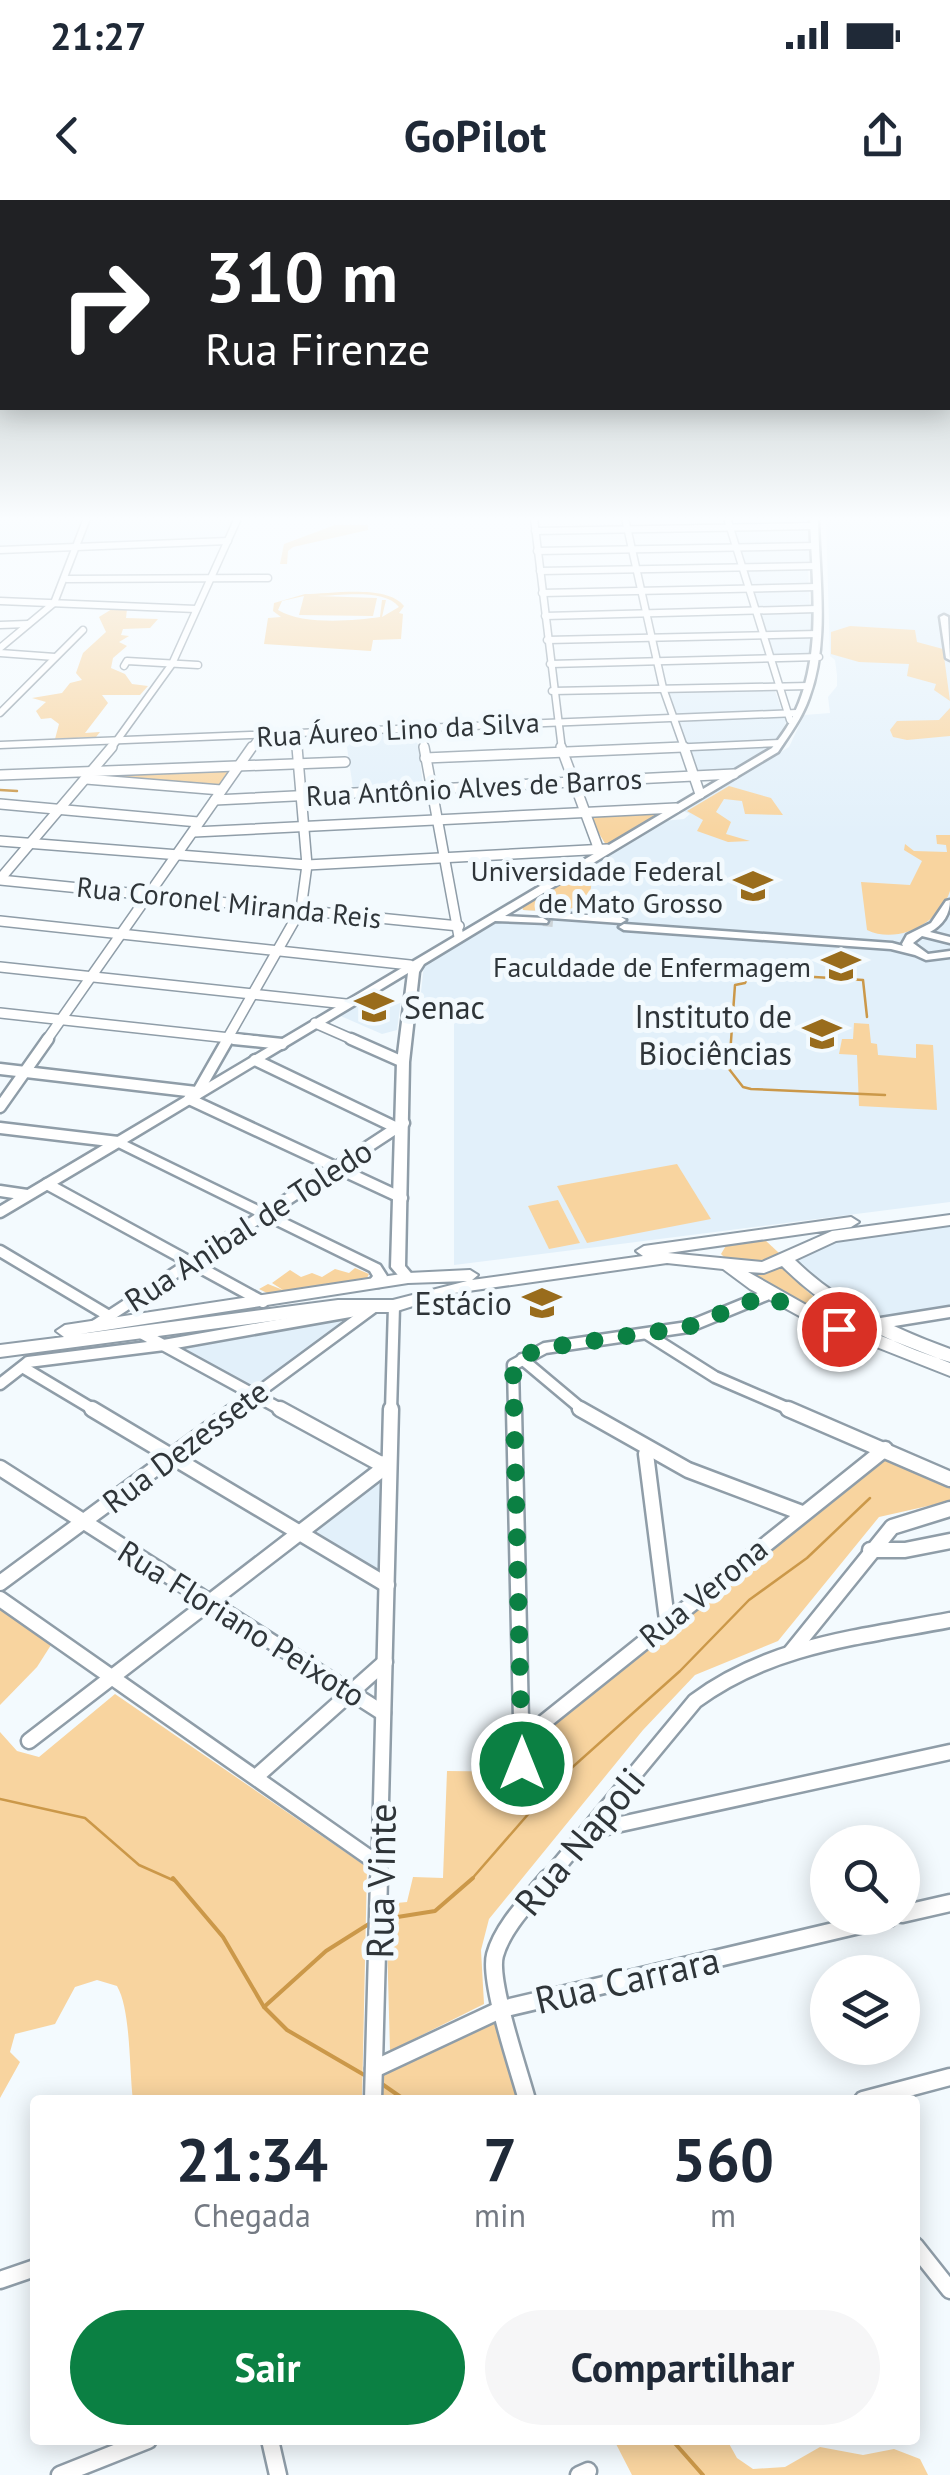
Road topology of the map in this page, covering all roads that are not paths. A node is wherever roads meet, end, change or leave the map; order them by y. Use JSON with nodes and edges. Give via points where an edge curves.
{"nodes":[{"id":1,"x":28,"y":624,"type":"edge"},
{"id":2,"x":189,"y":624,"type":"edge"},
{"id":3,"x":545,"y":624,"type":"edge"},
{"id":4,"x":649,"y":624,"type":"edge"},
{"id":5,"x":759,"y":624,"type":"edge"},
{"id":6,"x":818,"y":624,"type":"edge"},
{"id":7,"x":948,"y":624,"type":"edge"},
{"id":8,"x":84,"y":630,"type":"dead end"},
{"id":9,"x":818,"y":634,"type":"junction"},
{"id":10,"x":763,"y":635,"type":"junction"},
{"id":11,"x":652,"y":637,"type":"junction"},
{"id":12,"x":547,"y":640,"type":"junction"},
{"id":13,"x":0,"y":651,"type":"edge"},
{"id":14,"x":819,"y":657,"type":"junction"},
{"id":15,"x":56,"y":658,"type":"junction"},
{"id":16,"x":770,"y":658,"type":"junction"},
{"id":17,"x":950,"y":658,"type":"edge"},
{"id":18,"x":657,"y":662,"type":"junction"},
{"id":19,"x":172,"y":664,"type":"junction"},
{"id":20,"x":550,"y":664,"type":"junction"},
{"id":21,"x":198,"y":665,"type":"dead end"},
{"id":22,"x":124,"y":666,"type":"dead end"},
{"id":23,"x":777,"y":686,"type":"junction"},
{"id":24,"x":809,"y":686,"type":"junction"},
{"id":25,"x":663,"y":688,"type":"junction"},
{"id":26,"x":552,"y":691,"type":"junction"},
{"id":27,"x":2,"y":710,"type":"edge"},
{"id":28,"x":791,"y":716,"type":"junction"},
{"id":29,"x":672,"y":717,"type":"junction"},
{"id":30,"x":556,"y":722,"type":"junction"},
{"id":31,"x":421,"y":728,"type":"junction"},
{"id":32,"x":296,"y":734,"type":"junction"},
{"id":33,"x":260,"y":735,"type":"junction"},
{"id":34,"x":117,"y":740,"type":"junction"},
{"id":35,"x":780,"y":743,"type":"junction"},
{"id":36,"x":0,"y":745,"type":"edge"},
{"id":37,"x":681,"y":747,"type":"junction"},
{"id":38,"x":562,"y":752,"type":"junction"},
{"id":39,"x":425,"y":758,"type":"junction"},
{"id":40,"x":345,"y":762,"type":"dead end"},
{"id":41,"x":298,"y":764,"type":"junction"},
{"id":42,"x":238,"y":766,"type":"junction"},
{"id":43,"x":0,"y":774,"type":"edge"},
{"id":44,"x":734,"y":774,"type":"junction"},
{"id":45,"x":88,"y":775,"type":"junction"},
{"id":46,"x":693,"y":775,"type":"junction"},
{"id":47,"x":573,"y":783,"type":"junction"},
{"id":48,"x":430,"y":788,"type":"junction"},
{"id":49,"x":222,"y":790,"type":"junction"},
{"id":50,"x":700,"y":794,"type":"junction"},
{"id":51,"x":300,"y":796,"type":"junction"},
{"id":52,"x":214,"y":800,"type":"junction"},
{"id":53,"x":0,"y":804,"type":"edge"},
{"id":54,"x":676,"y":808,"type":"junction"},
{"id":55,"x":59,"y":810,"type":"junction"},
{"id":56,"x":584,"y":815,"type":"junction"},
{"id":57,"x":441,"y":823,"type":"junction"},
{"id":58,"x":196,"y":827,"type":"junction"},
{"id":59,"x":304,"y":829,"type":"junction"},
{"id":60,"x":0,"y":841,"type":"edge"},
{"id":61,"x":30,"y":843,"type":"junction"},
{"id":62,"x":603,"y":849,"type":"junction"},
{"id":63,"x":172,"y":858,"type":"junction"},
{"id":64,"x":448,"y":858,"type":"junction"},
{"id":65,"x":307,"y":865,"type":"junction"},
{"id":66,"x":0,"y":879,"type":"edge"},
{"id":67,"x":147,"y":896,"type":"junction"},
{"id":68,"x":950,"y":904,"type":"edge"},
{"id":69,"x":301,"y":909,"type":"junction"},
{"id":70,"x":496,"y":915,"type":"junction"},
{"id":71,"x":0,"y":921,"type":"edge"},
{"id":72,"x":623,"y":923,"type":"junction"},
{"id":73,"x":950,"y":925,"type":"edge"},
{"id":74,"x":459,"y":928,"type":"junction"},
{"id":75,"x":122,"y":933,"type":"junction"},
{"id":76,"x":917,"y":935,"type":"junction"},
{"id":77,"x":949,"y":939,"type":"edge"},
{"id":78,"x":278,"y":949,"type":"junction"},
{"id":79,"x":913,"y":952,"type":"junction"},
{"id":80,"x":429,"y":954,"type":"junction"},
{"id":81,"x":950,"y":954,"type":"edge"},
{"id":82,"x":410,"y":964,"type":"junction"},
{"id":83,"x":0,"y":968,"type":"edge"},
{"id":84,"x":91,"y":977,"type":"junction"},
{"id":85,"x":252,"y":994,"type":"junction"},
{"id":86,"x":346,"y":1004,"type":"junction"},
{"id":87,"x":0,"y":1014,"type":"edge"},
{"id":88,"x":61,"y":1020,"type":"junction"},
{"id":89,"x":315,"y":1023,"type":"junction"},
{"id":90,"x":225,"y":1038,"type":"junction"},
{"id":91,"x":282,"y":1044,"type":"junction"},
{"id":92,"x":256,"y":1060,"type":"junction"},
{"id":93,"x":403,"y":1062,"type":"junction"},
{"id":94,"x":0,"y":1069,"type":"edge"},
{"id":95,"x":25,"y":1072,"type":"junction"},
{"id":96,"x":194,"y":1095,"type":"junction"},
{"id":97,"x":0,"y":1107,"type":"edge"},
{"id":98,"x":400,"y":1125,"type":"junction"},
{"id":99,"x":0,"y":1128,"type":"edge"},
{"id":100,"x":118,"y":1142,"type":"junction"},
{"id":101,"x":335,"y":1166,"type":"junction"},
{"id":102,"x":47,"y":1184,"type":"junction"},
{"id":103,"x":0,"y":1191,"type":"edge"},
{"id":104,"x":28,"y":1195,"type":"junction"},
{"id":105,"x":402,"y":1198,"type":"junction"},
{"id":106,"x":0,"y":1212,"type":"edge"},
{"id":107,"x":950,"y":1213,"type":"edge"},
{"id":108,"x":262,"y":1214,"type":"junction"},
{"id":109,"x":950,"y":1220,"type":"edge"},
{"id":110,"x":760,"y":1234,"type":"junction"},
{"id":111,"x":734,"y":1236,"type":"junction"},
{"id":112,"x":0,"y":1252,"type":"edge"},
{"id":113,"x":784,"y":1260,"type":"junction"},
{"id":114,"x":190,"y":1263,"type":"junction"},
{"id":115,"x":728,"y":1265,"type":"junction"},
{"id":116,"x":408,"y":1278,"type":"junction"},
{"id":117,"x":374,"y":1284,"type":"junction"},
{"id":118,"x":424,"y":1295,"type":"junction"},
{"id":119,"x":766,"y":1295,"type":"junction"},
{"id":120,"x":263,"y":1302,"type":"junction"},
{"id":121,"x":374,"y":1307,"type":"junction"},
{"id":122,"x":950,"y":1312,"type":"edge"},
{"id":123,"x":113,"y":1314,"type":"junction"},
{"id":124,"x":870,"y":1325,"type":"junction"},
{"id":125,"x":92,"y":1327,"type":"junction"},
{"id":126,"x":139,"y":1328,"type":"junction"},
{"id":127,"x":647,"y":1334,"type":"junction"},
{"id":128,"x":0,"y":1341,"type":"edge"},
{"id":129,"x":164,"y":1345,"type":"junction"},
{"id":130,"x":0,"y":1351,"type":"edge"},
{"id":131,"x":950,"y":1356,"type":"edge"},
{"id":132,"x":30,"y":1359,"type":"junction"},
{"id":133,"x":522,"y":1359,"type":"junction"},
{"id":134,"x":950,"y":1370,"type":"edge"},
{"id":135,"x":0,"y":1384,"type":"edge"},
{"id":136,"x":254,"y":1396,"type":"junction"},
{"id":137,"x":884,"y":1450,"type":"junction"},
{"id":138,"x":646,"y":1454,"type":"junction"},
{"id":139,"x":170,"y":1458,"type":"junction"},
{"id":140,"x":389,"y":1464,"type":"junction"},
{"id":141,"x":0,"y":1468,"type":"edge"},
{"id":142,"x":950,"y":1479,"type":"edge"},
{"id":143,"x":950,"y":1509,"type":"edge"},
{"id":144,"x":802,"y":1513,"type":"junction"},
{"id":145,"x":83,"y":1522,"type":"junction"},
{"id":146,"x":299,"y":1532,"type":"junction"},
{"id":147,"x":950,"y":1541,"type":"edge"},
{"id":148,"x":870,"y":1550,"type":"junction"},
{"id":149,"x":0,"y":1583,"type":"edge"},
{"id":150,"x":386,"y":1584,"type":"junction"},
{"id":151,"x":0,"y":1599,"type":"edge"},
{"id":152,"x":207,"y":1604,"type":"junction"},
{"id":153,"x":667,"y":1620,"type":"junction"},
{"id":154,"x":950,"y":1620,"type":"edge"},
{"id":155,"x":791,"y":1652,"type":"junction"},
{"id":156,"x":385,"y":1662,"type":"junction"},
{"id":157,"x":111,"y":1677,"type":"junction"},
{"id":158,"x":350,"y":1693,"type":"junction"},
{"id":159,"x":383,"y":1713,"type":"junction"},
{"id":160,"x":523,"y":1738,"type":"junction"},
{"id":161,"x":28,"y":1741,"type":"dead end"},
{"id":162,"x":950,"y":1752,"type":"edge"},
{"id":163,"x":522,"y":1764,"type":"dead end"},
{"id":164,"x":257,"y":1776,"type":"junction"},
{"id":165,"x":589,"y":1831,"type":"junction"},
{"id":166,"x":380,"y":1865,"type":"junction"},
{"id":167,"x":950,"y":1903,"type":"edge"},
{"id":168,"x":920,"y":1910,"type":"edge"},
{"id":169,"x":817,"y":1935,"type":"edge"},
{"id":170,"x":502,"y":2009,"type":"junction"},
{"id":171,"x":374,"y":2072,"type":"junction"},
{"id":172,"x":950,"y":2077,"type":"edge"},
{"id":173,"x":373,"y":2095,"type":"edge"},
{"id":174,"x":526,"y":2095,"type":"edge"},
{"id":175,"x":882,"y":2095,"type":"edge"},
{"id":176,"x":920,"y":2252,"type":"edge"},
{"id":177,"x":30,"y":2270,"type":"edge"},
{"id":178,"x":0,"y":2280,"type":"edge"},
{"id":179,"x":950,"y":2290,"type":"edge"},
{"id":180,"x":135,"y":2445,"type":"edge"},
{"id":181,"x":271,"y":2445,"type":"edge"},
{"id":182,"x":60,"y":2475,"type":"edge"},
{"id":183,"x":278,"y":2475,"type":"edge"}],
"edges":[{"from":1,"to":13,"type":"street"},
{"from":2,"to":19,"type":"street"},
{"from":3,"to":12,"type":"street"},
{"from":4,"to":11,"type":"street"},
{"from":5,"to":10,"type":"street"},
{"from":6,"to":9,"type":"street"},
{"from":7,"to":17,"type":"street"},
{"from":8,"to":15,"type":"street"},
{"from":9,"to":10,"type":"street"},
{"from":9,"to":14,"type":"street"},
{"from":10,"to":11,"type":"street"},
{"from":10,"to":16,"type":"street"},
{"from":11,"to":12,"type":"street"},
{"from":11,"to":18,"type":"street"},
{"from":12,"to":20,"type":"street"},
{"from":13,"to":15,"type":"street"},
{"from":14,"to":16,"type":"street"},
{"from":14,"to":24,"type":"street"},
{"from":15,"to":27,"type":"street"},
{"from":16,"to":18,"type":"street"},
{"from":16,"to":23,"type":"street"},
{"from":18,"to":20,"type":"street"},
{"from":18,"to":25,"type":"street"},
{"from":19,"to":21,"type":"street"},
{"from":19,"to":22,"type":"street"},
{"from":19,"to":34,"type":"street"},
{"from":20,"to":26,"type":"street"},
{"from":23,"to":24,"type":"street"},
{"from":23,"to":25,"type":"street"},
{"from":23,"to":28,"type":"street"},
{"from":24,"to":28,"type":"street"},
{"from":25,"to":26,"type":"street"},
{"from":25,"to":29,"type":"street"},
{"from":26,"to":30,"type":"street"},
{"from":28,"to":29,"type":"street","name":"Rua Áureo Lino da Silva"},
{"from":28,"to":35,"type":"street"},
{"from":29,"to":30,"type":"street","name":"Rua Áureo Lino da Silva"},
{"from":29,"to":37,"type":"street"},
{"from":30,"to":31,"type":"street","name":"Rua Áureo Lino da Silva"},
{"from":30,"to":38,"type":"street"},
{"from":31,"to":32,"type":"street","name":"Rua Áureo Lino da Silva"},
{"from":31,"to":39,"type":"street"},
{"from":32,"to":33,"type":"street","name":"Rua Áureo Lino da Silva"},
{"from":32,"to":41,"type":"street"},
{"from":33,"to":34,"type":"street","name":"Rua Áureo Lino da Silva"},
{"from":33,"to":42,"type":"street"},
{"from":34,"to":36,"type":"street","name":"Rua Áureo Lino da Silva"},
{"from":34,"to":45,"type":"street"},
{"from":35,"to":37,"type":"street"},
{"from":35,"to":44,"type":"street"},
{"from":37,"to":38,"type":"street"},
{"from":37,"to":46,"type":"street"},
{"from":38,"to":39,"type":"street"},
{"from":38,"to":47,"type":"street"},
{"from":39,"to":48,"type":"street"},
{"from":40,"to":41,"type":"street"},
{"from":41,"to":42,"type":"street"},
{"from":41,"to":51,"type":"street"},
{"from":42,"to":45,"type":"street"},
{"from":42,"to":49,"type":"street"},
{"from":43,"to":45,"type":"street"},
{"from":44,"to":46,"type":"street","name":"Rua Antônio Alves de Barros"},
{"from":44,"to":50,"type":"street"},
{"from":45,"to":49,"type":"street"},
{"from":45,"to":55,"type":"street"},
{"from":46,"to":47,"type":"street","name":"Rua Antônio Alves de Barros"},
{"from":46,"to":50,"type":"street"},
{"from":47,"to":48,"type":"street","name":"Rua Antônio Alves de Barros"},
{"from":47,"to":56,"type":"street"},
{"from":48,"to":51,"type":"street","name":"Rua Antônio Alves de Barros"},
{"from":48,"to":57,"type":"street"},
{"from":49,"to":52,"type":"street"},
{"from":50,"to":54,"type":"street"},
{"from":51,"to":52,"type":"street","name":"Rua Antônio Alves de Barros"},
{"from":51,"to":59,"type":"street"},
{"from":52,"to":58,"type":"street"},
{"from":53,"to":55,"type":"street"},
{"from":54,"to":56,"type":"street"},
{"from":54,"to":62,"type":"street"},
{"from":55,"to":58,"type":"street"},
{"from":55,"to":61,"type":"street"},
{"from":56,"to":57,"type":"street"},
{"from":56,"to":62,"type":"street"},
{"from":57,"to":59,"type":"street"},
{"from":57,"to":64,"type":"street"},
{"from":58,"to":59,"type":"street"},
{"from":58,"to":63,"type":"street"},
{"from":59,"to":65,"type":"street"},
{"from":60,"to":61,"type":"street"},
{"from":61,"to":63,"type":"street"},
{"from":61,"to":66,"type":"street"},
{"from":62,"to":64,"type":"street"},
{"from":62,"to":70,"type":"street"},
{"from":63,"to":65,"type":"street"},
{"from":63,"to":67,"type":"street"},
{"from":64,"to":65,"type":"street"},
{"from":64,"to":74,"type":"street"},
{"from":65,"to":69,"type":"street"},
{"from":66,"to":67,"type":"street","name":"Rua Coronel Miranda Reis"},
{"from":67,"to":69,"type":"street","name":"Rua Coronel Miranda Reis"},
{"from":67,"to":75,"type":"street"},
{"from":68,"to":76,"type":"street"},
{"from":69,"to":74,"type":"street","name":"Rua Coronel Miranda Reis"},
{"from":69,"to":78,"type":"street"},
{"from":70,"to":72,"type":"street"},
{"from":70,"to":74,"type":"street"},
{"from":71,"to":75,"type":"street"},
{"from":72,"to":76,"type":"street","via":[[866,938]]},
{"from":72,"to":79,"type":"street"},
{"from":73,"to":77,"type":"street"},
{"from":74,"to":80,"type":"street"},
{"from":75,"to":78,"type":"street"},
{"from":75,"to":84,"type":"street"},
{"from":76,"to":77,"type":"street"},
{"from":76,"to":79,"type":"street","via":[[907,944]]},
{"from":78,"to":82,"type":"street"},
{"from":78,"to":85,"type":"street"},
{"from":79,"to":81,"type":"street"},
{"from":80,"to":82,"type":"street"},
{"from":80,"to":93,"type":"street","via":[[415,966]]},
{"from":82,"to":86,"type":"street"},
{"from":83,"to":84,"type":"street"},
{"from":84,"to":85,"type":"street"},
{"from":84,"to":88,"type":"street"},
{"from":85,"to":86,"type":"street"},
{"from":85,"to":90,"type":"street"},
{"from":86,"to":89,"type":"street"},
{"from":87,"to":88,"type":"street"},
{"from":88,"to":90,"type":"street"},
{"from":88,"to":95,"type":"street"},
{"from":89,"to":91,"type":"street"},
{"from":89,"to":93,"type":"street"},
{"from":90,"to":91,"type":"street"},
{"from":90,"to":96,"type":"street"},
{"from":91,"to":92,"type":"street"},
{"from":92,"to":96,"type":"street"},
{"from":92,"to":98,"type":"street"},
{"from":93,"to":98,"type":"street"},
{"from":94,"to":95,"type":"street"},
{"from":95,"to":96,"type":"street"},
{"from":95,"to":97,"type":"street"},
{"from":96,"to":100,"type":"street"},
{"from":96,"to":101,"type":"street"},
{"from":98,"to":101,"type":"street","name":"Rua Anibal de Toledo"},
{"from":98,"to":105,"type":"street"},
{"from":99,"to":100,"type":"street"},
{"from":100,"to":102,"type":"street"},
{"from":100,"to":108,"type":"street"},
{"from":101,"to":105,"type":"street"},
{"from":101,"to":108,"type":"street","name":"Rua Anibal de Toledo"},
{"from":102,"to":104,"type":"street"},
{"from":102,"to":114,"type":"street"},
{"from":103,"to":104,"type":"street"},
{"from":104,"to":106,"type":"street"},
{"from":105,"to":116,"type":"street","via":[[398,1267]]},
{"from":107,"to":110,"type":"main road"},
{"from":108,"to":114,"type":"street","name":"Rua Anibal de Toledo"},
{"from":108,"to":117,"type":"street","via":[[375,1268],[380,1276]]},
{"from":109,"to":113,"type":"main road","via":[[832,1236]]},
{"from":110,"to":111,"type":"main road"},
{"from":110,"to":113,"type":"main road","via":[[783,1246]]},
{"from":111,"to":115,"type":"main road","via":[[717,1249]]},
{"from":111,"to":116,"type":"main road","via":[[480,1274]]},
{"from":112,"to":123,"type":"street"},
{"from":113,"to":115,"type":"main road","via":[[754,1269]]},
{"from":113,"to":124,"type":"main road","via":[[828,1301]]},
{"from":114,"to":120,"type":"street"},
{"from":114,"to":123,"type":"street","name":"Rua Anibal de Toledo"},
{"from":115,"to":118,"type":"main road","via":[[667,1258]]},
{"from":115,"to":119,"type":"main road"},
{"from":116,"to":117,"type":"main road"},
{"from":116,"to":118,"type":"main road","via":[[423,1284]]},
{"from":117,"to":120,"type":"main road"},
{"from":117,"to":121,"type":"main road","via":[[359,1291]]},
{"from":118,"to":121,"type":"main road"},
{"from":119,"to":127,"type":"street","via":[[711,1320]]},
{"from":119,"to":134,"type":"main road"},
{"from":120,"to":126,"type":"main road"},
{"from":121,"to":126,"type":"main road"},
{"from":121,"to":129,"type":"street"},
{"from":121,"to":136,"type":"street","name":"Rua Dezessete"},
{"from":121,"to":140,"type":"street","name":"Rua Vinte"},
{"from":122,"to":124,"type":"street"},
{"from":123,"to":125,"type":"street","name":"Rua Anibal de Toledo"},
{"from":123,"to":126,"type":"street"},
{"from":124,"to":131,"type":"main road"},
{"from":125,"to":126,"type":"main road"},
{"from":125,"to":128,"type":"main road"},
{"from":126,"to":129,"type":"street"},
{"from":126,"to":132,"type":"main road"},
{"from":127,"to":133,"type":"street","via":[[544,1348]]},
{"from":127,"to":137,"type":"street","via":[[715,1378]]},
{"from":129,"to":132,"type":"street"},
{"from":129,"to":136,"type":"street"},
{"from":130,"to":132,"type":"main road"},
{"from":132,"to":135,"type":"street"},
{"from":132,"to":139,"type":"street"},
{"from":133,"to":138,"type":"street","via":[[586,1415]]},
{"from":133,"to":160,"type":"street","via":[[512,1369]]},
{"from":136,"to":139,"type":"street","name":"Rua Dezessete"},
{"from":136,"to":140,"type":"street"},
{"from":137,"to":142,"type":"street"},
{"from":137,"to":144,"type":"street","name":"Rua Verona"},
{"from":138,"to":144,"type":"street"},
{"from":138,"to":153,"type":"street"},
{"from":139,"to":145,"type":"street","name":"Rua Dezessete"},
{"from":139,"to":146,"type":"street"},
{"from":140,"to":146,"type":"street"},
{"from":140,"to":150,"type":"street","name":"Rua Vinte"},
{"from":141,"to":145,"type":"street","name":"Rua Floriano Peixoto"},
{"from":143,"to":148,"type":"street","via":[[892,1527]]},
{"from":144,"to":153,"type":"street","name":"Rua Verona"},
{"from":145,"to":149,"type":"street","name":"Rua Dezessete"},
{"from":145,"to":152,"type":"street","name":"Rua Floriano Peixoto"},
{"from":146,"to":150,"type":"street"},
{"from":146,"to":152,"type":"street"},
{"from":147,"to":148,"type":"street"},
{"from":148,"to":155,"type":"street"},
{"from":150,"to":156,"type":"street","name":"Rua Vinte"},
{"from":151,"to":157,"type":"street"},
{"from":152,"to":157,"type":"street"},
{"from":152,"to":158,"type":"street","name":"Rua Floriano Peixoto"},
{"from":153,"to":160,"type":"street","name":"Rua Verona"},
{"from":154,"to":155,"type":"street","name":"Rua Napoli"},
{"from":155,"to":165,"type":"street","name":"Rua Napoli","via":[[718,1681],[695,1701]]},
{"from":156,"to":158,"type":"street"},
{"from":156,"to":159,"type":"street","name":"Rua Vinte"},
{"from":157,"to":161,"type":"street"},
{"from":157,"to":164,"type":"street"},
{"from":158,"to":159,"type":"street","name":"Rua Floriano Peixoto"},
{"from":158,"to":164,"type":"street"},
{"from":159,"to":166,"type":"street","name":"Rua Vinte"},
{"from":160,"to":163,"type":"street"},
{"from":162,"to":165,"type":"street"},
{"from":164,"to":166,"type":"street"},
{"from":165,"to":170,"type":"street","name":"Rua Napoli","via":[[512,1921],[494,1956]]},
{"from":166,"to":171,"type":"street","name":"Rua Vinte"},
{"from":167,"to":168,"type":"street"},
{"from":169,"to":170,"type":"street","name":"Rua Carrara"},
{"from":170,"to":171,"type":"street","name":"Rua Carrara"},
{"from":170,"to":174,"type":"street","name":"Rua Napoli"},
{"from":171,"to":173,"type":"street","name":"Rua Vinte"},
{"from":172,"to":175,"type":"street"},
{"from":176,"to":179,"type":"street"},
{"from":177,"to":178,"type":"street"},
{"from":180,"to":182,"type":"street"},
{"from":181,"to":183,"type":"street"}]}
